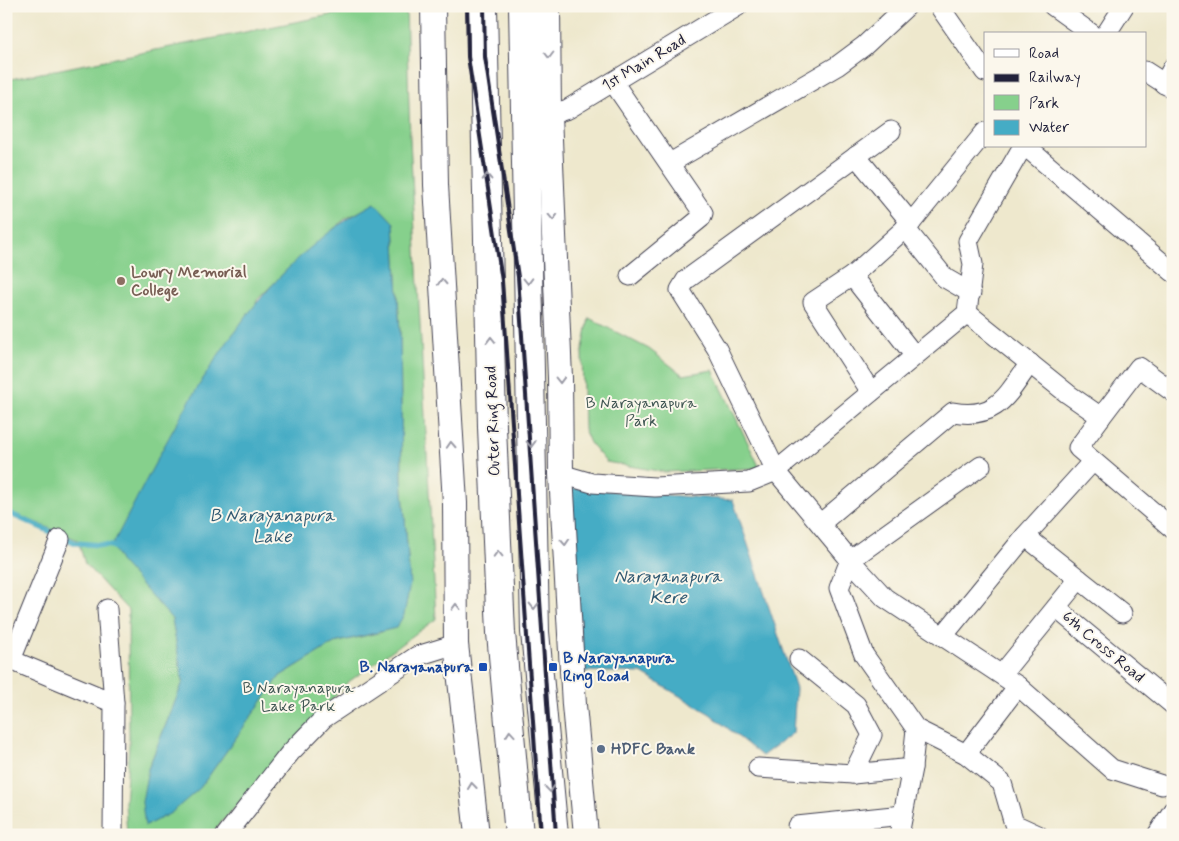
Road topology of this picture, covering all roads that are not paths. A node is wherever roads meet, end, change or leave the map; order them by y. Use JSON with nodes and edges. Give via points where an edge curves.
{"nodes":[{"id":1,"x":433,"y":6,"type":"edge"},
{"id":2,"x":483,"y":6,"type":"edge"},
{"id":3,"x":523,"y":6,"type":"edge"},
{"id":4,"x":548,"y":6,"type":"edge"},
{"id":5,"x":738,"y":6,"type":"edge"},
{"id":6,"x":907,"y":6,"type":"edge"},
{"id":7,"x":939,"y":6,"type":"edge"},
{"id":8,"x":1052,"y":6,"type":"edge"},
{"id":9,"x":1124,"y":6,"type":"edge"},
{"id":10,"x":1089,"y":32,"type":"edge"},
{"id":11,"x":1107,"y":32,"type":"edge"},
{"id":12,"x":984,"y":71,"type":"edge"},
{"id":13,"x":1146,"y":71,"type":"edge"},
{"id":14,"x":1170,"y":80,"type":"edge"},
{"id":15,"x":613,"y":82,"type":"junction"},
{"id":16,"x":549,"y":115,"type":"junction"},
{"id":17,"x":891,"y":131,"type":"dead end"},
{"id":18,"x":984,"y":133,"type":"edge"},
{"id":19,"x":1023,"y":148,"type":"edge"},
{"id":20,"x":1026,"y":148,"type":"edge"},
{"id":21,"x":856,"y":156,"type":"junction"},
{"id":22,"x":670,"y":163,"type":"junction"},
{"id":23,"x":908,"y":225,"type":"junction"},
{"id":24,"x":1173,"y":272,"type":"edge"},
{"id":25,"x":630,"y":276,"type":"dead end"},
{"id":26,"x":852,"y":276,"type":"junction"},
{"id":27,"x":971,"y":293,"type":"junction"},
{"id":28,"x":968,"y":313,"type":"junction"},
{"id":29,"x":914,"y":355,"type":"junction"},
{"id":30,"x":1030,"y":363,"type":"junction"},
{"id":31,"x":871,"y":392,"type":"junction"},
{"id":32,"x":1173,"y":392,"type":"edge"},
{"id":33,"x":1100,"y":417,"type":"junction"},
{"id":34,"x":1093,"y":461,"type":"junction"},
{"id":35,"x":981,"y":466,"type":"dead end"},
{"id":36,"x":776,"y":471,"type":"junction"},
{"id":37,"x":561,"y":474,"type":"junction"},
{"id":38,"x":821,"y":523,"type":"junction"},
{"id":39,"x":1173,"y":529,"type":"edge"},
{"id":40,"x":1025,"y":536,"type":"junction"},
{"id":41,"x":60,"y":539,"type":"dead end"},
{"id":42,"x":850,"y":560,"type":"junction"},
{"id":43,"x":1079,"y":579,"type":"junction"},
{"id":44,"x":1056,"y":608,"type":"junction"},
{"id":45,"x":107,"y":609,"type":"dead end"},
{"id":46,"x":1122,"y":613,"type":"dead end"},
{"id":47,"x":943,"y":636,"type":"junction"},
{"id":48,"x":456,"y":644,"type":"junction"},
{"id":49,"x":8,"y":659,"type":"edge"},
{"id":50,"x":799,"y":659,"type":"dead end"},
{"id":51,"x":1002,"y":674,"type":"junction"},
{"id":52,"x":1018,"y":686,"type":"junction"},
{"id":53,"x":114,"y":703,"type":"junction"},
{"id":54,"x":1173,"y":705,"type":"edge"},
{"id":55,"x":916,"y":729,"type":"junction"},
{"id":56,"x":966,"y":754,"type":"junction"},
{"id":57,"x":758,"y":768,"type":"dead end"},
{"id":58,"x":912,"y":768,"type":"junction"},
{"id":59,"x":853,"y":774,"type":"junction"},
{"id":60,"x":1162,"y":785,"type":"dead end"},
{"id":61,"x":1173,"y":810,"type":"edge"},
{"id":62,"x":903,"y":816,"type":"junction"},
{"id":63,"x":797,"y":826,"type":"dead end"},
{"id":64,"x":113,"y":835,"type":"edge"},
{"id":65,"x":226,"y":835,"type":"edge"},
{"id":66,"x":477,"y":835,"type":"edge"},
{"id":67,"x":519,"y":835,"type":"edge"},
{"id":68,"x":554,"y":835,"type":"edge"},
{"id":69,"x":586,"y":835,"type":"edge"},
{"id":70,"x":899,"y":835,"type":"edge"},
{"id":71,"x":1038,"y":835,"type":"edge"},
{"id":72,"x":1157,"y":835,"type":"edge"}],
"edges":[{"from":48,"to":1,"type":"street","one_way":true,"via":[[455,503],[436,185]]},
{"from":67,"to":2,"type":"highway","name":"Outer Ring Road","one_way":true,"via":[[500,614],[492,427]]},
{"from":3,"to":68,"type":"highway","one_way":true,"via":[[535,632]]},
{"from":4,"to":16,"type":"street","one_way":true},
{"from":5,"to":15,"type":"street","name":"1st Main Road"},
{"from":6,"to":22,"type":"street","via":[[837,66]]},
{"from":7,"to":12,"type":"street"},
{"from":8,"to":10,"type":"street"},
{"from":9,"to":11,"type":"street"},
{"from":13,"to":14,"type":"street"},
{"from":15,"to":16,"type":"street","name":"1st Main Road","via":[[568,109]]},
{"from":15,"to":22,"type":"street"},
{"from":16,"to":37,"type":"street","one_way":true},
{"from":17,"to":21,"type":"street"},
{"from":18,"to":23,"type":"street"},
{"from":19,"to":27,"type":"street","via":[[968,242],[972,264]]},
{"from":20,"to":24,"type":"street"},
{"from":21,"to":23,"type":"street"},
{"from":21,"to":36,"type":"street","via":[[686,280],[680,290],[717,349]]},
{"from":22,"to":25,"type":"street","via":[[703,213]]},
{"from":23,"to":26,"type":"street"},
{"from":23,"to":27,"type":"street","via":[[945,278]]},
{"from":26,"to":29,"type":"street"},
{"from":26,"to":31,"type":"street","via":[[813,302]]},
{"from":27,"to":28,"type":"street"},
{"from":28,"to":29,"type":"street"},
{"from":28,"to":30,"type":"street"},
{"from":29,"to":31,"type":"street"},
{"from":30,"to":33,"type":"street"},
{"from":30,"to":38,"type":"street","via":[[997,406],[986,412],[952,412]]},
{"from":31,"to":36,"type":"street"},
{"from":32,"to":33,"type":"street","via":[[1139,367]]},
{"from":33,"to":34,"type":"street","via":[[1078,448]]},
{"from":34,"to":39,"type":"street"},
{"from":34,"to":40,"type":"street"},
{"from":35,"to":42,"type":"street"},
{"from":36,"to":37,"type":"street","via":[[749,482],[655,487],[592,483]]},
{"from":36,"to":38,"type":"street"},
{"from":37,"to":69,"type":"street","one_way":true,"via":[[574,706]]},
{"from":38,"to":42,"type":"street"},
{"from":40,"to":43,"type":"street"},
{"from":40,"to":47,"type":"street"},
{"from":41,"to":49,"type":"street"},
{"from":42,"to":47,"type":"street","via":[[885,598]]},
{"from":42,"to":55,"type":"street","via":[[839,588],[864,656]]},
{"from":43,"to":44,"type":"street"},
{"from":43,"to":46,"type":"street"},
{"from":44,"to":51,"type":"street"},
{"from":44,"to":54,"type":"street","name":"6th Cross Road"},
{"from":45,"to":53,"type":"street"},
{"from":47,"to":51,"type":"street"},
{"from":48,"to":65,"type":"street","via":[[417,656],[324,718],[290,753]]},
{"from":66,"to":48,"type":"street","one_way":true},
{"from":49,"to":53,"type":"street"},
{"from":50,"to":59,"type":"street","via":[[856,705],[872,735]]},
{"from":51,"to":52,"type":"street"},
{"from":52,"to":56,"type":"street"},
{"from":52,"to":60,"type":"street","via":[[1112,769]]},
{"from":53,"to":64,"type":"street"},
{"from":55,"to":56,"type":"street"},
{"from":55,"to":58,"type":"street"},
{"from":56,"to":71,"type":"street","via":[[1002,782],[1014,824]]},
{"from":57,"to":59,"type":"street"},
{"from":58,"to":59,"type":"street"},
{"from":58,"to":62,"type":"street"},
{"from":61,"to":72,"type":"street"},
{"from":62,"to":63,"type":"street"},
{"from":62,"to":70,"type":"street"}]}
